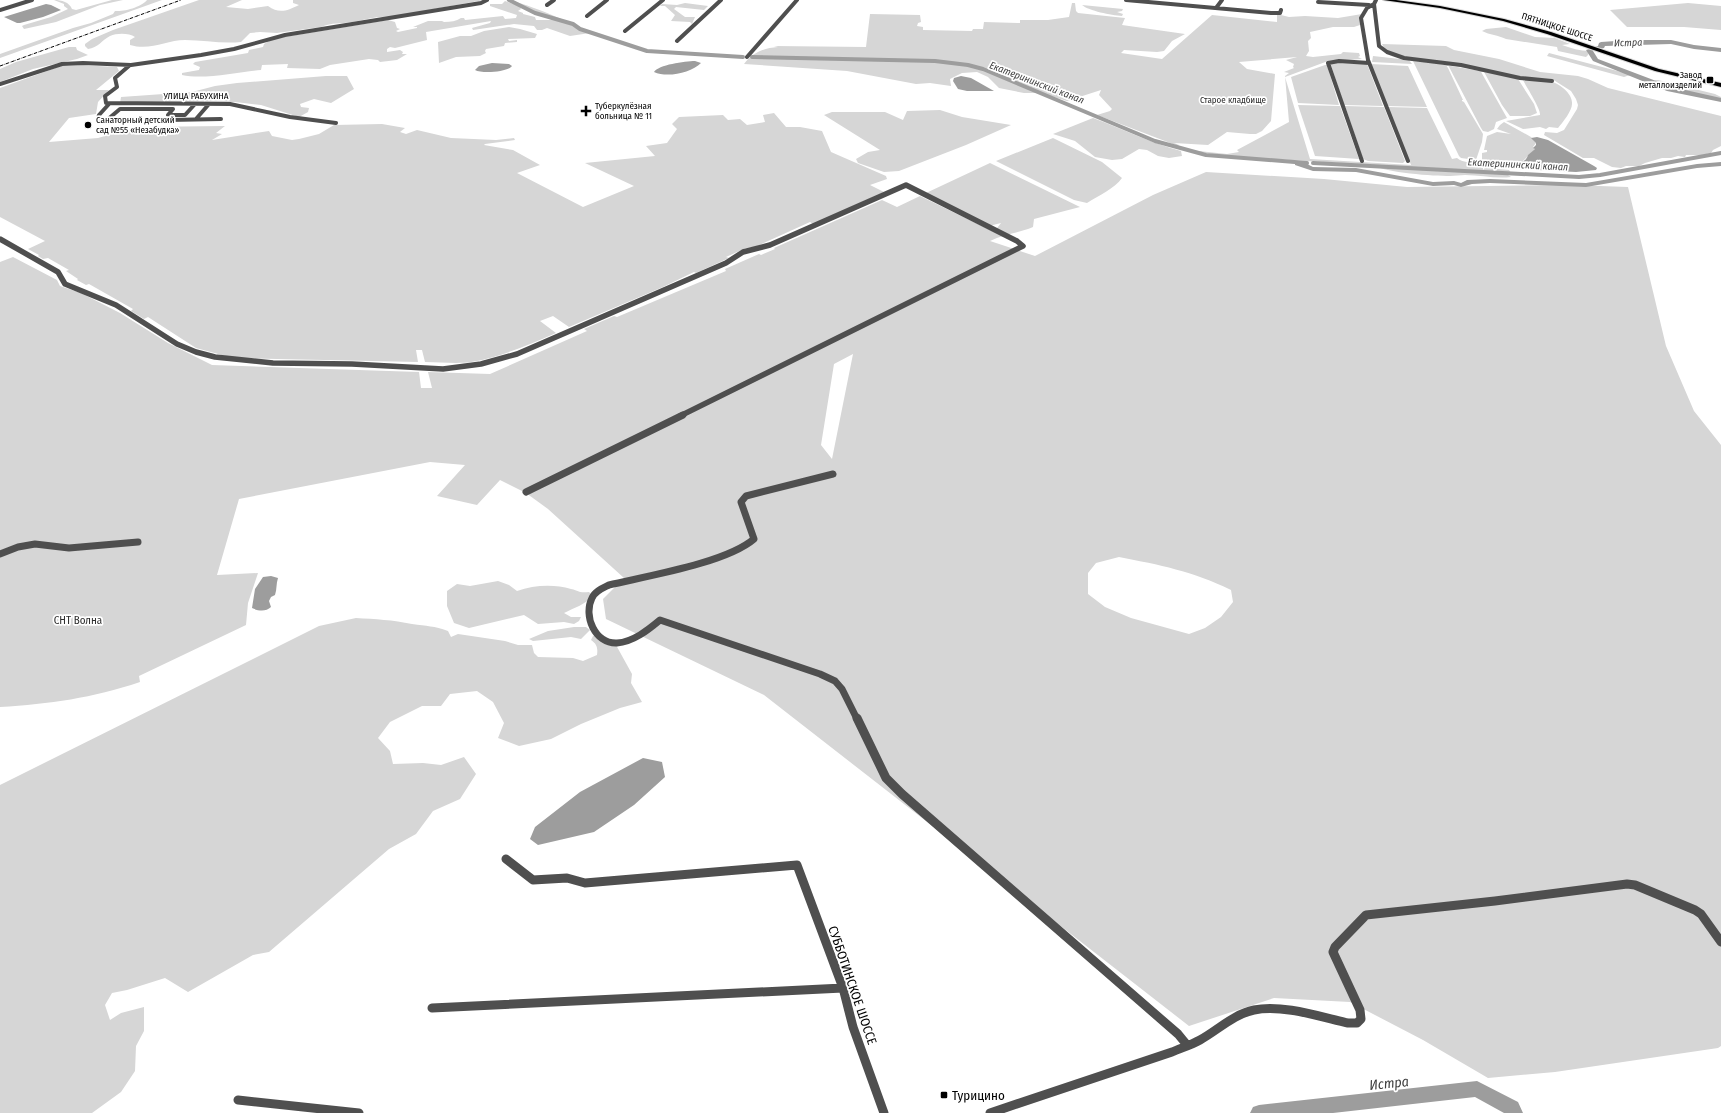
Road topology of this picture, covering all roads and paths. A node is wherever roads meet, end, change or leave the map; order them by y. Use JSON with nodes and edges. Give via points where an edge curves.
{"nodes":[{"id":1,"x":32,"y":0,"type":"edge"},
{"id":2,"x":487,"y":0,"type":"edge"},
{"id":3,"x":554,"y":0,"type":"edge"},
{"id":4,"x":607,"y":0,"type":"edge"},
{"id":5,"x":663,"y":0,"type":"edge"},
{"id":6,"x":721,"y":0,"type":"edge"},
{"id":7,"x":797,"y":0,"type":"edge"},
{"id":8,"x":1126,"y":0,"type":"edge"},
{"id":9,"x":1222,"y":0,"type":"edge"},
{"id":10,"x":1385,"y":0,"type":"edge"},
{"id":11,"x":1398,"y":1,"type":"edge"},
{"id":12,"x":1318,"y":2,"type":"dead end"},
{"id":13,"x":1373,"y":3,"type":"edge"},
{"id":14,"x":547,"y":5,"type":"dead end"},
{"id":15,"x":1216,"y":8,"type":"junction"},
{"id":16,"x":0,"y":10,"type":"edge"},
{"id":17,"x":1281,"y":10,"type":"dead end"},
{"id":18,"x":587,"y":16,"type":"dead end"},
{"id":19,"x":625,"y":31,"type":"dead end"},
{"id":20,"x":677,"y":41,"type":"dead end"},
{"id":21,"x":747,"y":56,"type":"dead end"},
{"id":22,"x":1369,"y":63,"type":"junction"},
{"id":23,"x":130,"y":65,"type":"junction"},
{"id":24,"x":1552,"y":81,"type":"dead end"},
{"id":25,"x":0,"y":84,"type":"edge"},
{"id":26,"x":1721,"y":85,"type":"edge"},
{"id":27,"x":109,"y":104,"type":"junction"},
{"id":28,"x":152,"y":104,"type":"junction"},
{"id":29,"x":195,"y":104,"type":"junction"},
{"id":30,"x":209,"y":104,"type":"junction"},
{"id":31,"x":147,"y":109,"type":"junction"},
{"id":32,"x":196,"y":119,"type":"junction"},
{"id":33,"x":221,"y":119,"type":"dead end"},
{"id":34,"x":168,"y":120,"type":"dead end"},
{"id":35,"x":336,"y":123,"type":"dead end"},
{"id":36,"x":1362,"y":161,"type":"dead end"},
{"id":37,"x":1408,"y":161,"type":"dead end"},
{"id":38,"x":0,"y":239,"type":"edge"},
{"id":39,"x":832,"y":474,"type":"dead end"},
{"id":40,"x":526,"y":492,"type":"dead end"},
{"id":41,"x":138,"y":542,"type":"dead end"},
{"id":42,"x":0,"y":554,"type":"edge"},
{"id":43,"x":506,"y":859,"type":"dead end"},
{"id":44,"x":1721,"y":942,"type":"edge"},
{"id":45,"x":843,"y":988,"type":"junction"},
{"id":46,"x":432,"y":1008,"type":"dead end"},
{"id":47,"x":1187,"y":1045,"type":"junction"},
{"id":48,"x":238,"y":1100,"type":"dead end"},
{"id":49,"x":359,"y":1113,"type":"edge"},
{"id":50,"x":884,"y":1113,"type":"edge"},
{"id":51,"x":990,"y":1113,"type":"edge"}],
"edges":[{"from":1,"to":16,"type":"street"},
{"from":2,"to":23,"type":"street","via":[[482,3],[285,35],[218,53]]},
{"from":3,"to":14,"type":"street"},
{"from":4,"to":18,"type":"street"},
{"from":5,"to":19,"type":"street"},
{"from":6,"to":20,"type":"street"},
{"from":7,"to":21,"type":"street"},
{"from":8,"to":15,"type":"street"},
{"from":9,"to":15,"type":"street"},
{"from":10,"to":11,"type":"main road","name":"ПЯТНИЦКОЕ ШОССЕ"},
{"from":11,"to":26,"type":"main road","name":"ПЯТНИЦКОЕ ШОССЕ","via":[[1478,14],[1549,33],[1657,70]]},
{"from":12,"to":13,"type":"street"},
{"from":13,"to":22,"type":"street","via":[[1361,18]]},
{"from":13,"to":24,"type":"street","via":[[1378,46],[1387,52],[1404,58]]},
{"from":15,"to":17,"type":"street","via":[[1275,14]]},
{"from":22,"to":36,"type":"street","via":[[1328,63]]},
{"from":22,"to":37,"type":"street"},
{"from":23,"to":25,"type":"street","via":[[62,64]]},
{"from":23,"to":27,"type":"street","via":[[115,78],[116,87],[104,99]]},
{"from":27,"to":28,"type":"street","name":"УЛИЦА РАБУХИНА"},
{"from":27,"to":31,"type":"street","via":[[98,119],[107,120],[120,109]]},
{"from":28,"to":29,"type":"street","name":"УЛИЦА РАБУХИНА"},
{"from":28,"to":31,"type":"street"},
{"from":29,"to":30,"type":"street","name":"УЛИЦА РАБУХИНА"},
{"from":29,"to":31,"type":"street","via":[[185,114],[168,115],[173,110]]},
{"from":30,"to":32,"type":"street"},
{"from":30,"to":35,"type":"street","name":"УЛИЦА РАБУХИНА","via":[[237,105],[290,117]]},
{"from":32,"to":33,"type":"street"},
{"from":32,"to":34,"type":"street"},
{"from":38,"to":40,"type":"street","via":[[58,272],[65,284],[115,304],[166,338],[195,351],[246,362],[444,369],[517,354],[726,263],[743,252],[770,245],[906,186],[1023,246],[1014,253]]},
{"from":39,"to":47,"type":"street","via":[[746,496],[741,502],[743,513],[752,529],[754,539],[744,548],[699,564],[603,588],[592,598],[590,604],[593,630],[601,638],[615,643],[639,635],[660,620],[835,681],[855,713],[886,778],[1178,1034]]},
{"from":41,"to":42,"type":"street","via":[[69,548],[35,544]]},
{"from":43,"to":45,"type":"street","name":"СУББОТИНСКОЕ ШОССЕ","via":[[533,880],[567,878],[585,883],[797,865]]},
{"from":44,"to":47,"type":"street","via":[[1701,914],[1695,910],[1627,884],[1366,915],[1333,952],[1360,1010],[1361,1019],[1357,1023],[1262,1008],[1241,1015]]},
{"from":45,"to":46,"type":"street"},
{"from":45,"to":50,"type":"street","name":"СУББОТИНСКОЕ ШОССЕ","via":[[853,1027]]},
{"from":47,"to":51,"type":"street","via":[[1155,1059]]},
{"from":48,"to":49,"type":"street"}]}
